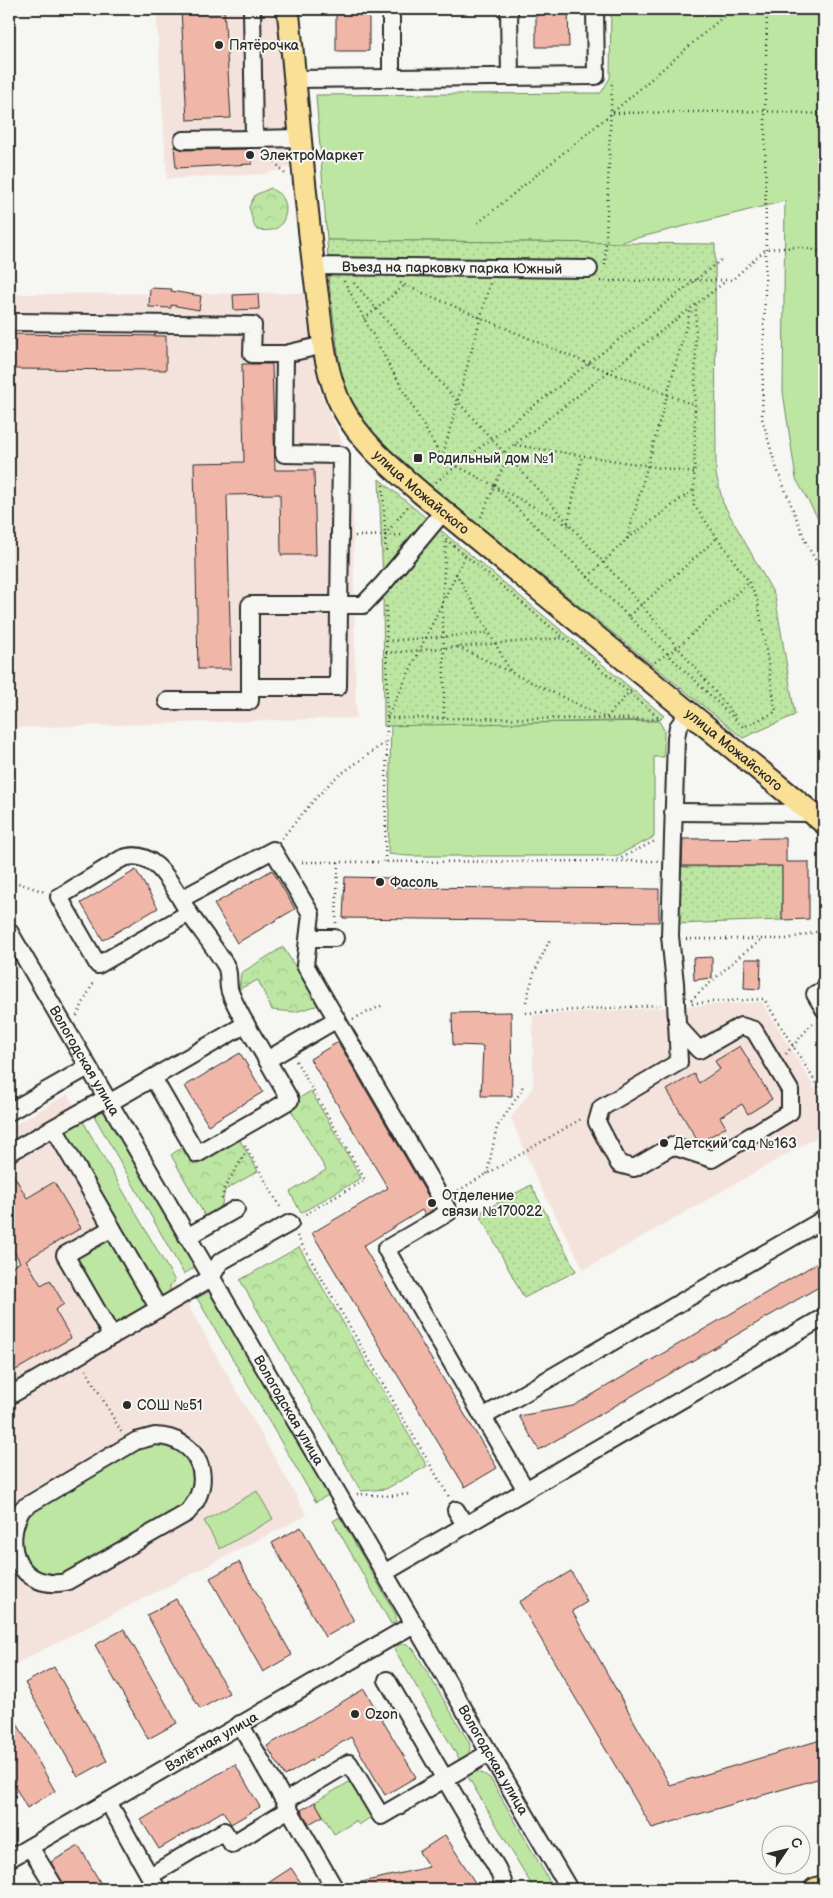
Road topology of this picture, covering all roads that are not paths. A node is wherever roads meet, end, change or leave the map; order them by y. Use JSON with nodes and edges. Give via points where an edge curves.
{"nodes":[{"id":1,"x":252,"y":9,"type":"edge"},
{"id":2,"x":288,"y":9,"type":"edge"},
{"id":3,"x":391,"y":9,"type":"edge"},
{"id":4,"x":509,"y":9,"type":"edge"},
{"id":5,"x":595,"y":9,"type":"edge"},
{"id":6,"x":510,"y":77,"type":"junction"},
{"id":7,"x":392,"y":78,"type":"junction"},
{"id":8,"x":295,"y":79,"type":"junction"},
{"id":9,"x":300,"y":138,"type":"junction"},
{"id":10,"x":254,"y":139,"type":"junction"},
{"id":11,"x":183,"y":140,"type":"dead end"},
{"id":12,"x":314,"y":266,"type":"junction"},
{"id":13,"x":597,"y":270,"type":"road end"},
{"id":14,"x":16,"y":322,"type":"dead end"},
{"id":15,"x":324,"y":345,"type":"junction"},
{"id":16,"x":285,"y":354,"type":"junction"},
{"id":17,"x":438,"y":519,"type":"junction"},
{"id":18,"x":339,"y":605,"type":"junction"},
{"id":19,"x":250,"y":687,"type":"junction"},
{"id":20,"x":167,"y":701,"type":"dead end"},
{"id":21,"x":688,"y":713,"type":"junction"},
{"id":22,"x":673,"y":812,"type":"junction"},
{"id":23,"x":818,"y":818,"type":"edge"},
{"id":24,"x":185,"y":906,"type":"junction"},
{"id":25,"x":9,"y":932,"type":"edge"},
{"id":26,"x":309,"y":938,"type":"junction"},
{"id":27,"x":335,"y":938,"type":"road end"},
{"id":28,"x":824,"y":991,"type":"edge"},
{"id":29,"x":824,"y":1009,"type":"edge"},
{"id":30,"x":339,"y":1022,"type":"junction"},
{"id":31,"x":246,"y":1024,"type":"junction"},
{"id":32,"x":677,"y":1026,"type":"junction"},
{"id":33,"x":699,"y":1050,"type":"junction"},
{"id":34,"x":267,"y":1060,"type":"junction"},
{"id":35,"x":679,"y":1062,"type":"junction"},
{"id":36,"x":88,"y":1067,"type":"junction"},
{"id":37,"x":153,"y":1078,"type":"junction"},
{"id":38,"x":108,"y":1101,"type":"junction"},
{"id":39,"x":9,"y":1112,"type":"edge"},
{"id":40,"x":54,"y":1128,"type":"junction"},
{"id":41,"x":9,"y":1153,"type":"edge"},
{"id":42,"x":236,"y":1209,"type":"dead end"},
{"id":43,"x":824,"y":1219,"type":"edge"},
{"id":44,"x":290,"y":1224,"type":"road end"},
{"id":45,"x":112,"y":1228,"type":"junction"},
{"id":46,"x":187,"y":1237,"type":"junction"},
{"id":47,"x":211,"y":1278,"type":"junction"},
{"id":48,"x":159,"y":1309,"type":"junction"},
{"id":49,"x":824,"y":1317,"type":"edge"},
{"id":50,"x":112,"y":1336,"type":"junction"},
{"id":51,"x":9,"y":1396,"type":"edge"},
{"id":52,"x":483,"y":1417,"type":"junction"},
{"id":53,"x":134,"y":1439,"type":"junction"},
{"id":54,"x":526,"y":1490,"type":"junction"},
{"id":55,"x":9,"y":1508,"type":"edge"},
{"id":56,"x":456,"y":1510,"type":"road end"},
{"id":57,"x":465,"y":1525,"type":"junction"},
{"id":58,"x":384,"y":1573,"type":"junction"},
{"id":59,"x":414,"y":1624,"type":"junction"},
{"id":60,"x":387,"y":1680,"type":"dead end"},
{"id":61,"x":240,"y":1724,"type":"junction"},
{"id":62,"x":489,"y":1753,"type":"junction"},
{"id":63,"x":444,"y":1779,"type":"junction"},
{"id":64,"x":108,"y":1802,"type":"junction"},
{"id":65,"x":287,"y":1805,"type":"junction"},
{"id":66,"x":30,"y":1847,"type":"junction"},
{"id":67,"x":9,"y":1859,"type":"edge"},
{"id":68,"x":154,"y":1883,"type":"edge"},
{"id":69,"x":824,"y":1886,"type":"edge"},
{"id":70,"x":56,"y":1889,"type":"edge"},
{"id":71,"x":335,"y":1889,"type":"edge"},
{"id":72,"x":502,"y":1889,"type":"edge"},
{"id":73,"x":569,"y":1889,"type":"edge"},
{"id":74,"x":815,"y":1889,"type":"edge"}],
"edges":[{"from":1,"to":10,"type":"street"},
{"from":2,"to":8,"type":"main road","name":"улица Можайского"},
{"from":3,"to":7,"type":"street"},
{"from":4,"to":6,"type":"street"},
{"from":5,"to":6,"type":"street","via":[[596,76]]},
{"from":6,"to":7,"type":"street"},
{"from":7,"to":8,"type":"street"},
{"from":8,"to":9,"type":"main road","name":"улица Можайского"},
{"from":9,"to":10,"type":"street"},
{"from":9,"to":12,"type":"main road","name":"улица Можайского"},
{"from":10,"to":11,"type":"street"},
{"from":12,"to":13,"type":"street","name":"Въезд на парковку парка Южный"},
{"from":12,"to":15,"type":"main road","name":"улица Можайского"},
{"from":14,"to":16,"type":"street","via":[[253,326],[252,354]]},
{"from":15,"to":16,"type":"street"},
{"from":15,"to":17,"type":"main road","name":"улица Можайского","via":[[333,385],[354,426]]},
{"from":16,"to":18,"type":"street","via":[[284,454],[341,454]]},
{"from":17,"to":18,"type":"street","via":[[363,605]]},
{"from":17,"to":21,"type":"main road","name":"улица Можайского","via":[[472,534]]},
{"from":18,"to":19,"type":"street","via":[[338,687]]},
{"from":18,"to":19,"type":"street","via":[[250,605]]},
{"from":19,"to":20,"type":"street","via":[[250,701]]},
{"from":21,"to":22,"type":"street","via":[[678,727],[676,738]]},
{"from":21,"to":23,"type":"main road","name":"улица Можайского"},
{"from":22,"to":23,"type":"street"},
{"from":22,"to":32,"type":"street","via":[[670,936]]},
{"from":24,"to":24,"type":"street","via":[[98,965],[59,897],[130,855],[155,864],[167,876]]},
{"from":24,"to":26,"type":"street","via":[[277,856],[311,914]]},
{"from":24,"to":31,"type":"street","via":[[227,968],[230,992]]},
{"from":25,"to":36,"type":"street","name":"Вологодская улица"},
{"from":26,"to":27,"type":"street"},
{"from":26,"to":30,"type":"street","via":[[306,965]]},
{"from":28,"to":29,"type":"street","via":[[815,994]]},
{"from":30,"to":34,"type":"street"},
{"from":30,"to":52,"type":"street","via":[[449,1212],[386,1249]]},
{"from":31,"to":34,"type":"street"},
{"from":31,"to":37,"type":"street"},
{"from":32,"to":33,"type":"street"},
{"from":32,"to":35,"type":"street"},
{"from":33,"to":35,"type":"street"},
{"from":33,"to":35,"type":"street","via":[[741,1026],[754,1030],[790,1090],[790,1112],[712,1159],[672,1146],[634,1168],[619,1164],[597,1122],[601,1108]]},
{"from":34,"to":37,"type":"street","via":[[290,1100],[197,1154]]},
{"from":36,"to":38,"type":"street","name":"Вологодская улица"},
{"from":36,"to":39,"type":"street"},
{"from":37,"to":38,"type":"street"},
{"from":38,"to":40,"type":"street"},
{"from":38,"to":46,"type":"street","name":"Вологодская улица"},
{"from":40,"to":41,"type":"street"},
{"from":40,"to":45,"type":"street"},
{"from":42,"to":46,"type":"street"},
{"from":43,"to":52,"type":"street"},
{"from":44,"to":47,"type":"street","via":[[220,1262]]},
{"from":45,"to":48,"type":"street"},
{"from":45,"to":50,"type":"street","via":[[66,1255]]},
{"from":46,"to":47,"type":"street","name":"Вологодская улица"},
{"from":47,"to":48,"type":"street"},
{"from":47,"to":58,"type":"street","name":"Вологодская улица"},
{"from":48,"to":50,"type":"street"},
{"from":49,"to":54,"type":"street"},
{"from":50,"to":51,"type":"street"},
{"from":52,"to":54,"type":"street"},
{"from":53,"to":53,"type":"street","via":[[165,1436],[191,1450],[197,1458],[202,1478],[194,1506],[179,1519],[66,1582],[47,1584],[28,1577],[11,1553],[9,1534],[16,1515],[31,1502]]},
{"from":53,"to":55,"type":"street"},
{"from":54,"to":57,"type":"street"},
{"from":56,"to":57,"type":"street"},
{"from":57,"to":58,"type":"street"},
{"from":58,"to":59,"type":"street","name":"Вологодская улица"},
{"from":59,"to":61,"type":"street","name":"Взлётная улица"},
{"from":59,"to":62,"type":"street","name":"Вологодская улица"},
{"from":60,"to":63,"type":"street"},
{"from":61,"to":64,"type":"street","name":"Взлётная улица"},
{"from":61,"to":65,"type":"street"},
{"from":62,"to":63,"type":"street"},
{"from":62,"to":73,"type":"street","name":"Вологодская улица"},
{"from":63,"to":65,"type":"street","via":[[381,1816],[349,1763]]},
{"from":63,"to":72,"type":"street","via":[[497,1868],[503,1882]]},
{"from":64,"to":66,"type":"street","name":"Взлётная улица"},
{"from":64,"to":68,"type":"street"},
{"from":65,"to":68,"type":"street","via":[[232,1844],[224,1831]]},
{"from":65,"to":71,"type":"street"},
{"from":66,"to":67,"type":"street","name":"Взлётная улица"},
{"from":66,"to":70,"type":"street"},
{"from":69,"to":74,"type":"main road"}]}
